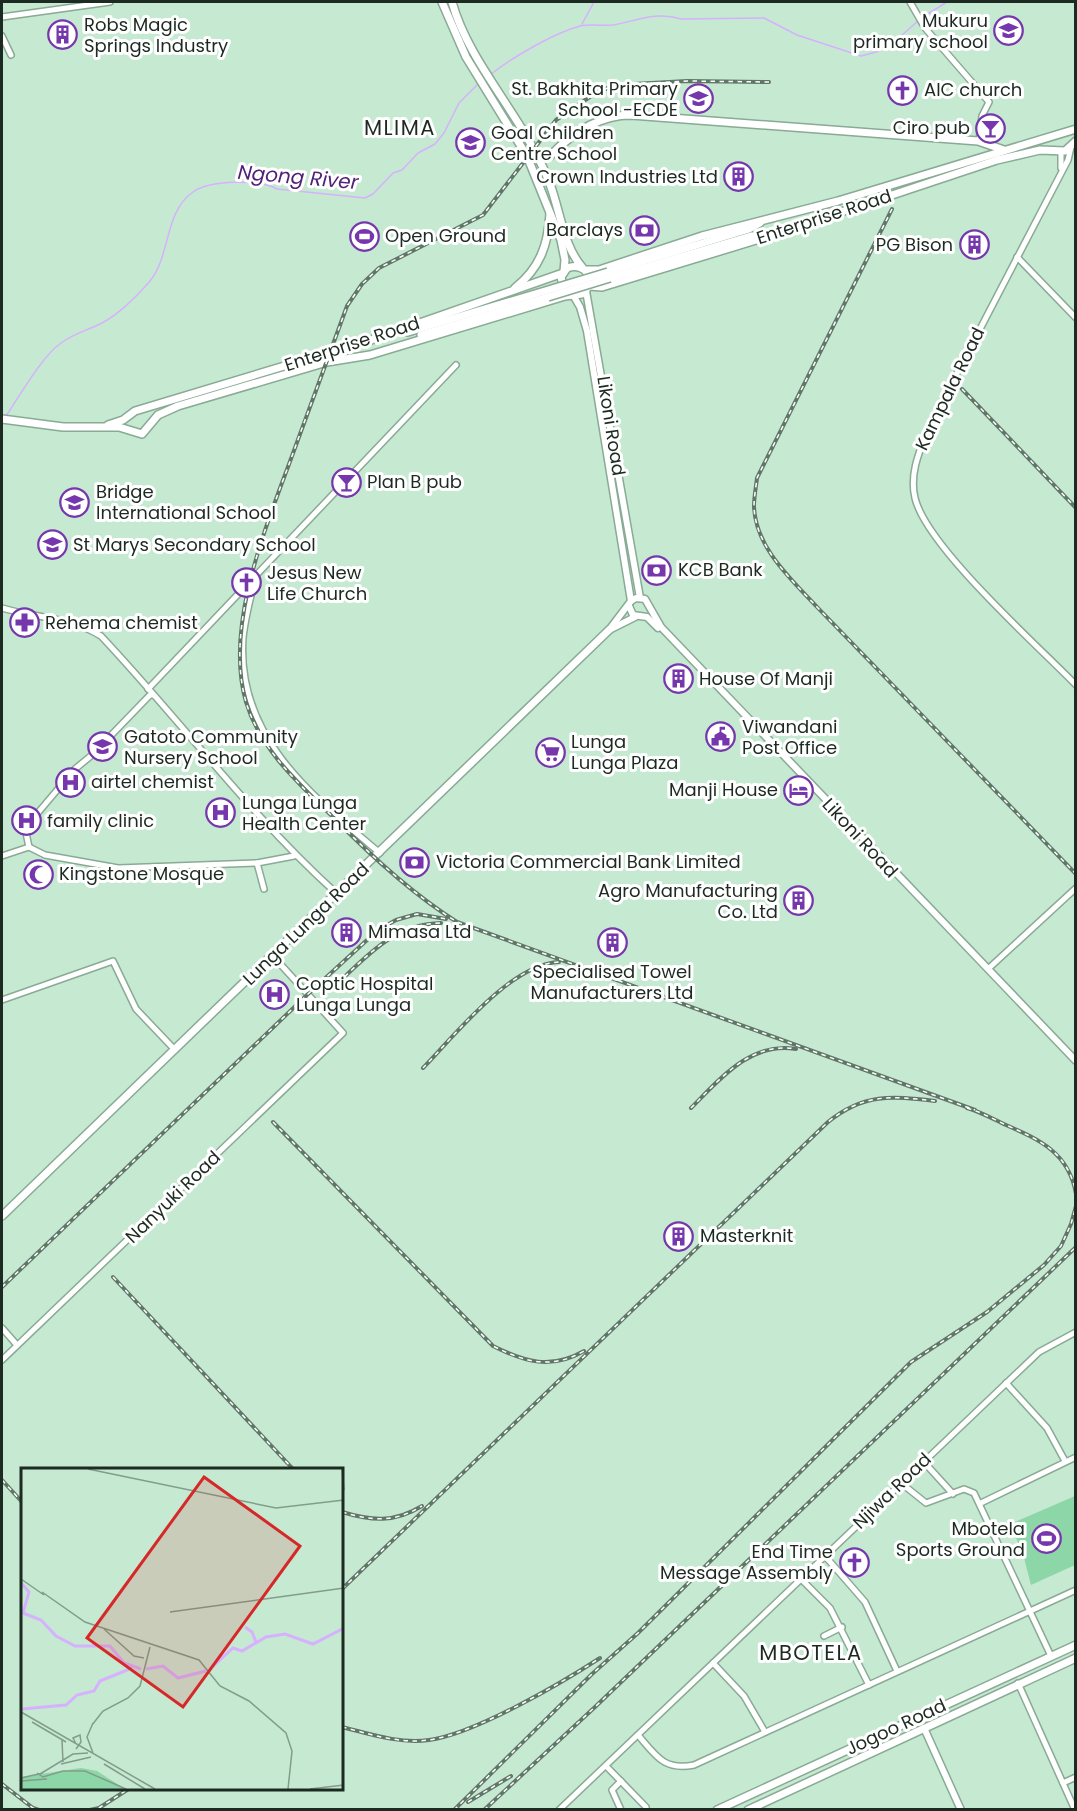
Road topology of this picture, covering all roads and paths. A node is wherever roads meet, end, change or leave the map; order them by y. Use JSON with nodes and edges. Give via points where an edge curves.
{"nodes":[{"id":1,"x":111,"y":2,"type":"edge"},
{"id":2,"x":442,"y":2,"type":"edge"},
{"id":3,"x":452,"y":2,"type":"edge"},
{"id":4,"x":910,"y":2,"type":"edge"},
{"id":5,"x":2,"y":16,"type":"edge"},
{"id":6,"x":2,"y":36,"type":"edge"},
{"id":7,"x":11,"y":55,"type":"dead end"},
{"id":8,"x":1076,"y":129,"type":"edge"},
{"id":9,"x":1061,"y":134,"type":"junction"},
{"id":10,"x":979,"y":141,"type":"junction"},
{"id":11,"x":1073,"y":144,"type":"edge"},
{"id":12,"x":1004,"y":150,"type":"junction"},
{"id":13,"x":1060,"y":150,"type":"junction"},
{"id":14,"x":550,"y":156,"type":"junction"},
{"id":15,"x":539,"y":158,"type":"junction"},
{"id":16,"x":529,"y":161,"type":"junction"},
{"id":17,"x":543,"y":168,"type":"junction"},
{"id":18,"x":1059,"y":175,"type":"junction"},
{"id":19,"x":537,"y":178,"type":"junction"},
{"id":20,"x":550,"y":209,"type":"junction"},
{"id":21,"x":763,"y":220,"type":"junction"},
{"id":22,"x":766,"y":237,"type":"junction"},
{"id":23,"x":575,"y":256,"type":"junction"},
{"id":24,"x":1017,"y":257,"type":"junction"},
{"id":25,"x":565,"y":260,"type":"junction"},
{"id":26,"x":584,"y":269,"type":"junction"},
{"id":27,"x":564,"y":272,"type":"junction"},
{"id":28,"x":588,"y":288,"type":"junction"},
{"id":29,"x":505,"y":294,"type":"junction"},
{"id":30,"x":572,"y":295,"type":"junction"},
{"id":31,"x":1076,"y":318,"type":"edge"},
{"id":32,"x":371,"y":340,"type":"junction"},
{"id":33,"x":370,"y":355,"type":"junction"},
{"id":34,"x":456,"y":365,"type":"dead end"},
{"id":35,"x":140,"y":411,"type":"junction"},
{"id":36,"x":128,"y":417,"type":"junction"},
{"id":37,"x":2,"y":420,"type":"edge"},
{"id":38,"x":150,"y":424,"type":"junction"},
{"id":39,"x":103,"y":426,"type":"junction"},
{"id":40,"x":129,"y":430,"type":"junction"},
{"id":41,"x":256,"y":575,"type":"junction"},
{"id":42,"x":639,"y":598,"type":"junction"},
{"id":43,"x":630,"y":604,"type":"junction"},
{"id":44,"x":2,"y":608,"type":"edge"},
{"id":45,"x":648,"y":609,"type":"junction"},
{"id":46,"x":638,"y":617,"type":"junction"},
{"id":47,"x":609,"y":630,"type":"junction"},
{"id":48,"x":1076,"y":685,"type":"edge"},
{"id":49,"x":148,"y":689,"type":"junction"},
{"id":50,"x":153,"y":695,"type":"junction"},
{"id":51,"x":29,"y":847,"type":"junction"},
{"id":52,"x":380,"y":853,"type":"junction"},
{"id":53,"x":2,"y":856,"type":"edge"},
{"id":54,"x":294,"y":856,"type":"junction"},
{"id":55,"x":257,"y":863,"type":"junction"},
{"id":56,"x":886,"y":864,"type":"junction"},
{"id":57,"x":1076,"y":888,"type":"edge"},
{"id":58,"x":264,"y":889,"type":"dead end"},
{"id":59,"x":335,"y":892,"type":"junction"},
{"id":60,"x":272,"y":955,"type":"junction"},
{"id":61,"x":988,"y":969,"type":"junction"},
{"id":62,"x":2,"y":1000,"type":"edge"},
{"id":63,"x":175,"y":1050,"type":"junction"},
{"id":64,"x":1076,"y":1062,"type":"edge"},
{"id":65,"x":2,"y":1216,"type":"edge"},
{"id":66,"x":2,"y":1328,"type":"edge"},
{"id":67,"x":1076,"y":1332,"type":"edge"},
{"id":68,"x":17,"y":1345,"type":"junction"},
{"id":69,"x":2,"y":1360,"type":"edge"},
{"id":70,"x":1006,"y":1383,"type":"junction"},
{"id":71,"x":1076,"y":1457,"type":"edge"},
{"id":72,"x":923,"y":1461,"type":"junction"},
{"id":73,"x":1065,"y":1461,"type":"junction"},
{"id":74,"x":901,"y":1483,"type":"junction"},
{"id":75,"x":953,"y":1494,"type":"junction"},
{"id":76,"x":981,"y":1503,"type":"junction"},
{"id":77,"x":825,"y":1557,"type":"junction"},
{"id":78,"x":801,"y":1579,"type":"junction"},
{"id":79,"x":1076,"y":1590,"type":"edge"},
{"id":80,"x":1029,"y":1611,"type":"junction"},
{"id":81,"x":842,"y":1627,"type":"junction"},
{"id":82,"x":824,"y":1636,"type":"dead end"},
{"id":83,"x":1076,"y":1645,"type":"edge"},
{"id":84,"x":1051,"y":1656,"type":"junction"},
{"id":85,"x":1076,"y":1658,"type":"edge"},
{"id":86,"x":713,"y":1663,"type":"junction"},
{"id":87,"x":897,"y":1671,"type":"junction"},
{"id":88,"x":1018,"y":1683,"type":"junction"},
{"id":89,"x":869,"y":1685,"type":"junction"},
{"id":90,"x":924,"y":1728,"type":"junction"},
{"id":91,"x":765,"y":1732,"type":"junction"},
{"id":92,"x":638,"y":1735,"type":"junction"},
{"id":93,"x":840,"y":1753,"type":"junction"},
{"id":94,"x":845,"y":1765,"type":"junction"},
{"id":95,"x":606,"y":1766,"type":"junction"},
{"id":96,"x":1076,"y":1777,"type":"edge"},
{"id":97,"x":621,"y":1781,"type":"junction"},
{"id":98,"x":1063,"y":1783,"type":"junction"},
{"id":99,"x":646,"y":1807,"type":"dead end"},
{"id":100,"x":559,"y":1809,"type":"edge"},
{"id":101,"x":621,"y":1809,"type":"edge"},
{"id":102,"x":717,"y":1809,"type":"edge"},
{"id":103,"x":748,"y":1809,"type":"edge"},
{"id":104,"x":961,"y":1809,"type":"edge"},
{"id":105,"x":1075,"y":1809,"type":"edge"}],
"edges":[{"from":1,"to":5,"type":"street"},
{"from":2,"to":16,"type":"main road","via":[[454,35]]},
{"from":3,"to":15,"type":"main road","via":[[466,38]]},
{"from":4,"to":10,"type":"street","via":[[925,28],[989,102],[982,116]]},
{"from":6,"to":7,"type":"street"},
{"from":8,"to":9,"type":"main road","name":"Enterprise Road"},
{"from":9,"to":11,"type":"main road","via":[[1071,137]]},
{"from":9,"to":12,"type":"main road","name":"Enterprise Road"},
{"from":9,"to":13,"type":"main road","via":[[1055,141]]},
{"from":10,"to":12,"type":"main road"},
{"from":10,"to":14,"type":"main road","via":[[618,115],[587,126]]},
{"from":11,"to":13,"type":"main road","name":"Enterprise Road"},
{"from":11,"to":18,"type":"street","name":"Kampala Road"},
{"from":12,"to":21,"type":"main road","name":"Enterprise Road"},
{"from":13,"to":18,"type":"street","via":[[1063,157]]},
{"from":13,"to":22,"type":"main road","name":"Enterprise Road","via":[[1040,150],[998,160]]},
{"from":14,"to":15,"type":"main road"},
{"from":14,"to":17,"type":"main road"},
{"from":15,"to":16,"type":"main road"},
{"from":15,"to":17,"type":"main road"},
{"from":16,"to":19,"type":"main road"},
{"from":17,"to":19,"type":"main road"},
{"from":17,"to":23,"type":"main road"},
{"from":18,"to":24,"type":"street","name":"Kampala Road"},
{"from":19,"to":20,"type":"main road"},
{"from":20,"to":25,"type":"main road"},
{"from":20,"to":29,"type":"main road","via":[[548,238],[541,258],[531,273]]},
{"from":21,"to":26,"type":"main road","name":"Enterprise Road","via":[[599,270]]},
{"from":21,"to":32,"type":"main road","bridge":true,"via":[[749,229]]},
{"from":22,"to":28,"type":"main road","name":"Enterprise Road"},
{"from":22,"to":33,"type":"main road","bridge":true,"via":[[751,236],[395,343]]},
{"from":23,"to":25,"type":"main road"},
{"from":23,"to":26,"type":"main road"},
{"from":24,"to":31,"type":"street"},
{"from":24,"to":48,"type":"street","name":"Kampala Road","via":[[929,427],[914,468],[915,496],[922,518],[937,539]]},
{"from":25,"to":27,"type":"main road"},
{"from":26,"to":27,"type":"main road","via":[[571,266]]},
{"from":26,"to":28,"type":"main road","via":[[590,276]]},
{"from":27,"to":29,"type":"main road","name":"Enterprise Road"},
{"from":27,"to":30,"type":"main road","via":[[561,286]]},
{"from":28,"to":30,"type":"main road"},
{"from":28,"to":42,"type":"street","name":"Likoni Road"},
{"from":29,"to":32,"type":"main road","name":"Enterprise Road"},
{"from":30,"to":33,"type":"main road","name":"Enterprise Road"},
{"from":30,"to":43,"type":"street","via":[[587,331]]},
{"from":32,"to":35,"type":"main road","name":"Enterprise Road"},
{"from":33,"to":38,"type":"main road","name":"Enterprise Road","via":[[327,362],[200,399],[161,413]]},
{"from":34,"to":41,"type":"street"},
{"from":35,"to":36,"type":"main road"},
{"from":35,"to":38,"type":"main road","via":[[148,416]]},
{"from":36,"to":39,"type":"main road"},
{"from":36,"to":40,"type":"main road"},
{"from":37,"to":39,"type":"main road","via":[[63,427]]},
{"from":38,"to":40,"type":"main road","via":[[142,434]]},
{"from":39,"to":40,"type":"main road"},
{"from":41,"to":49,"type":"street"},
{"from":41,"to":52,"type":"street","via":[[244,628],[244,665],[246,684],[261,728],[288,769]]},
{"from":42,"to":43,"type":"street"},
{"from":42,"to":45,"type":"street","name":"Likoni Road","via":[[647,602]]},
{"from":43,"to":46,"type":"street"},
{"from":43,"to":47,"type":"street","name":"Lunga Lunga Road"},
{"from":44,"to":49,"type":"street","via":[[54,617],[102,636]]},
{"from":45,"to":46,"type":"street"},
{"from":45,"to":56,"type":"street","name":"Likoni Road"},
{"from":46,"to":47,"type":"street","name":"Lunga Lunga Road"},
{"from":46,"to":56,"type":"street","name":"Likoni Road","via":[[647,617]]},
{"from":47,"to":52,"type":"main road","name":"Lunga Lunga Road"},
{"from":49,"to":50,"type":"street"},
{"from":50,"to":51,"type":"street","via":[[75,769],[32,818],[25,828]]},
{"from":50,"to":54,"type":"street"},
{"from":51,"to":53,"type":"street"},
{"from":51,"to":55,"type":"street","via":[[45,855],[118,868]]},
{"from":52,"to":59,"type":"main road","name":"Lunga Lunga Road"},
{"from":54,"to":55,"type":"street"},
{"from":54,"to":59,"type":"street"},
{"from":55,"to":58,"type":"street"},
{"from":56,"to":61,"type":"street","name":"Likoni Road"},
{"from":56,"to":64,"type":"street","name":"Likoni Road"},
{"from":57,"to":61,"type":"street"},
{"from":59,"to":60,"type":"main road","name":"Lunga Lunga Road"},
{"from":60,"to":63,"type":"main road","name":"Lunga Lunga Road"},
{"from":60,"to":68,"type":"street","name":"Nanyuki Road","via":[[344,1033]]},
{"from":61,"to":64,"type":"street","name":"Likoni Road"},
{"from":62,"to":63,"type":"street","via":[[113,961],[136,1009]]},
{"from":63,"to":65,"type":"main road","name":"Lunga Lunga Road"},
{"from":66,"to":68,"type":"street"},
{"from":67,"to":70,"type":"street","name":"Njiwa Road","via":[[1045,1347]]},
{"from":68,"to":69,"type":"street","name":"Nanyuki Road"},
{"from":70,"to":72,"type":"street","name":"Njiwa Road"},
{"from":70,"to":73,"type":"street","via":[[1047,1428]]},
{"from":71,"to":73,"type":"street"},
{"from":72,"to":74,"type":"street","name":"Njiwa Road"},
{"from":72,"to":75,"type":"street"},
{"from":73,"to":76,"type":"street"},
{"from":74,"to":75,"type":"street","via":[[924,1503]]},
{"from":74,"to":77,"type":"street","name":"Njiwa Road"},
{"from":75,"to":76,"type":"street","via":[[969,1489]]},
{"from":76,"to":80,"type":"street"},
{"from":77,"to":78,"type":"street","name":"Njiwa Road"},
{"from":77,"to":87,"type":"street","via":[[865,1602]]},
{"from":78,"to":81,"type":"street","via":[[830,1608]]},
{"from":78,"to":86,"type":"street","name":"Njiwa Road"},
{"from":79,"to":80,"type":"street"},
{"from":80,"to":84,"type":"street"},
{"from":80,"to":87,"type":"street"},
{"from":81,"to":82,"type":"street"},
{"from":81,"to":89,"type":"street"},
{"from":83,"to":84,"type":"main road","name":"Jogoo Road"},
{"from":84,"to":93,"type":"main road","name":"Jogoo Road"},
{"from":85,"to":88,"type":"main road","name":"Jogoo Road"},
{"from":86,"to":91,"type":"street","via":[[744,1696]]},
{"from":86,"to":92,"type":"street","name":"Njiwa Road"},
{"from":87,"to":89,"type":"street"},
{"from":88,"to":90,"type":"main road","name":"Jogoo Road"},
{"from":88,"to":98,"type":"street"},
{"from":89,"to":91,"type":"street"},
{"from":90,"to":94,"type":"main road","name":"Jogoo Road"},
{"from":90,"to":104,"type":"street"},
{"from":91,"to":92,"type":"street","via":[[694,1765],[678,1768],[656,1756]]},
{"from":92,"to":95,"type":"street","name":"Njiwa Road"},
{"from":93,"to":94,"type":"main road"},
{"from":93,"to":102,"type":"main road","name":"Jogoo Road"},
{"from":94,"to":103,"type":"main road","name":"Jogoo Road"},
{"from":95,"to":97,"type":"street"},
{"from":95,"to":100,"type":"street","name":"Njiwa Road"},
{"from":96,"to":98,"type":"street"},
{"from":97,"to":99,"type":"street"},
{"from":97,"to":101,"type":"street","via":[[612,1791]]},
{"from":98,"to":105,"type":"street"}]}
